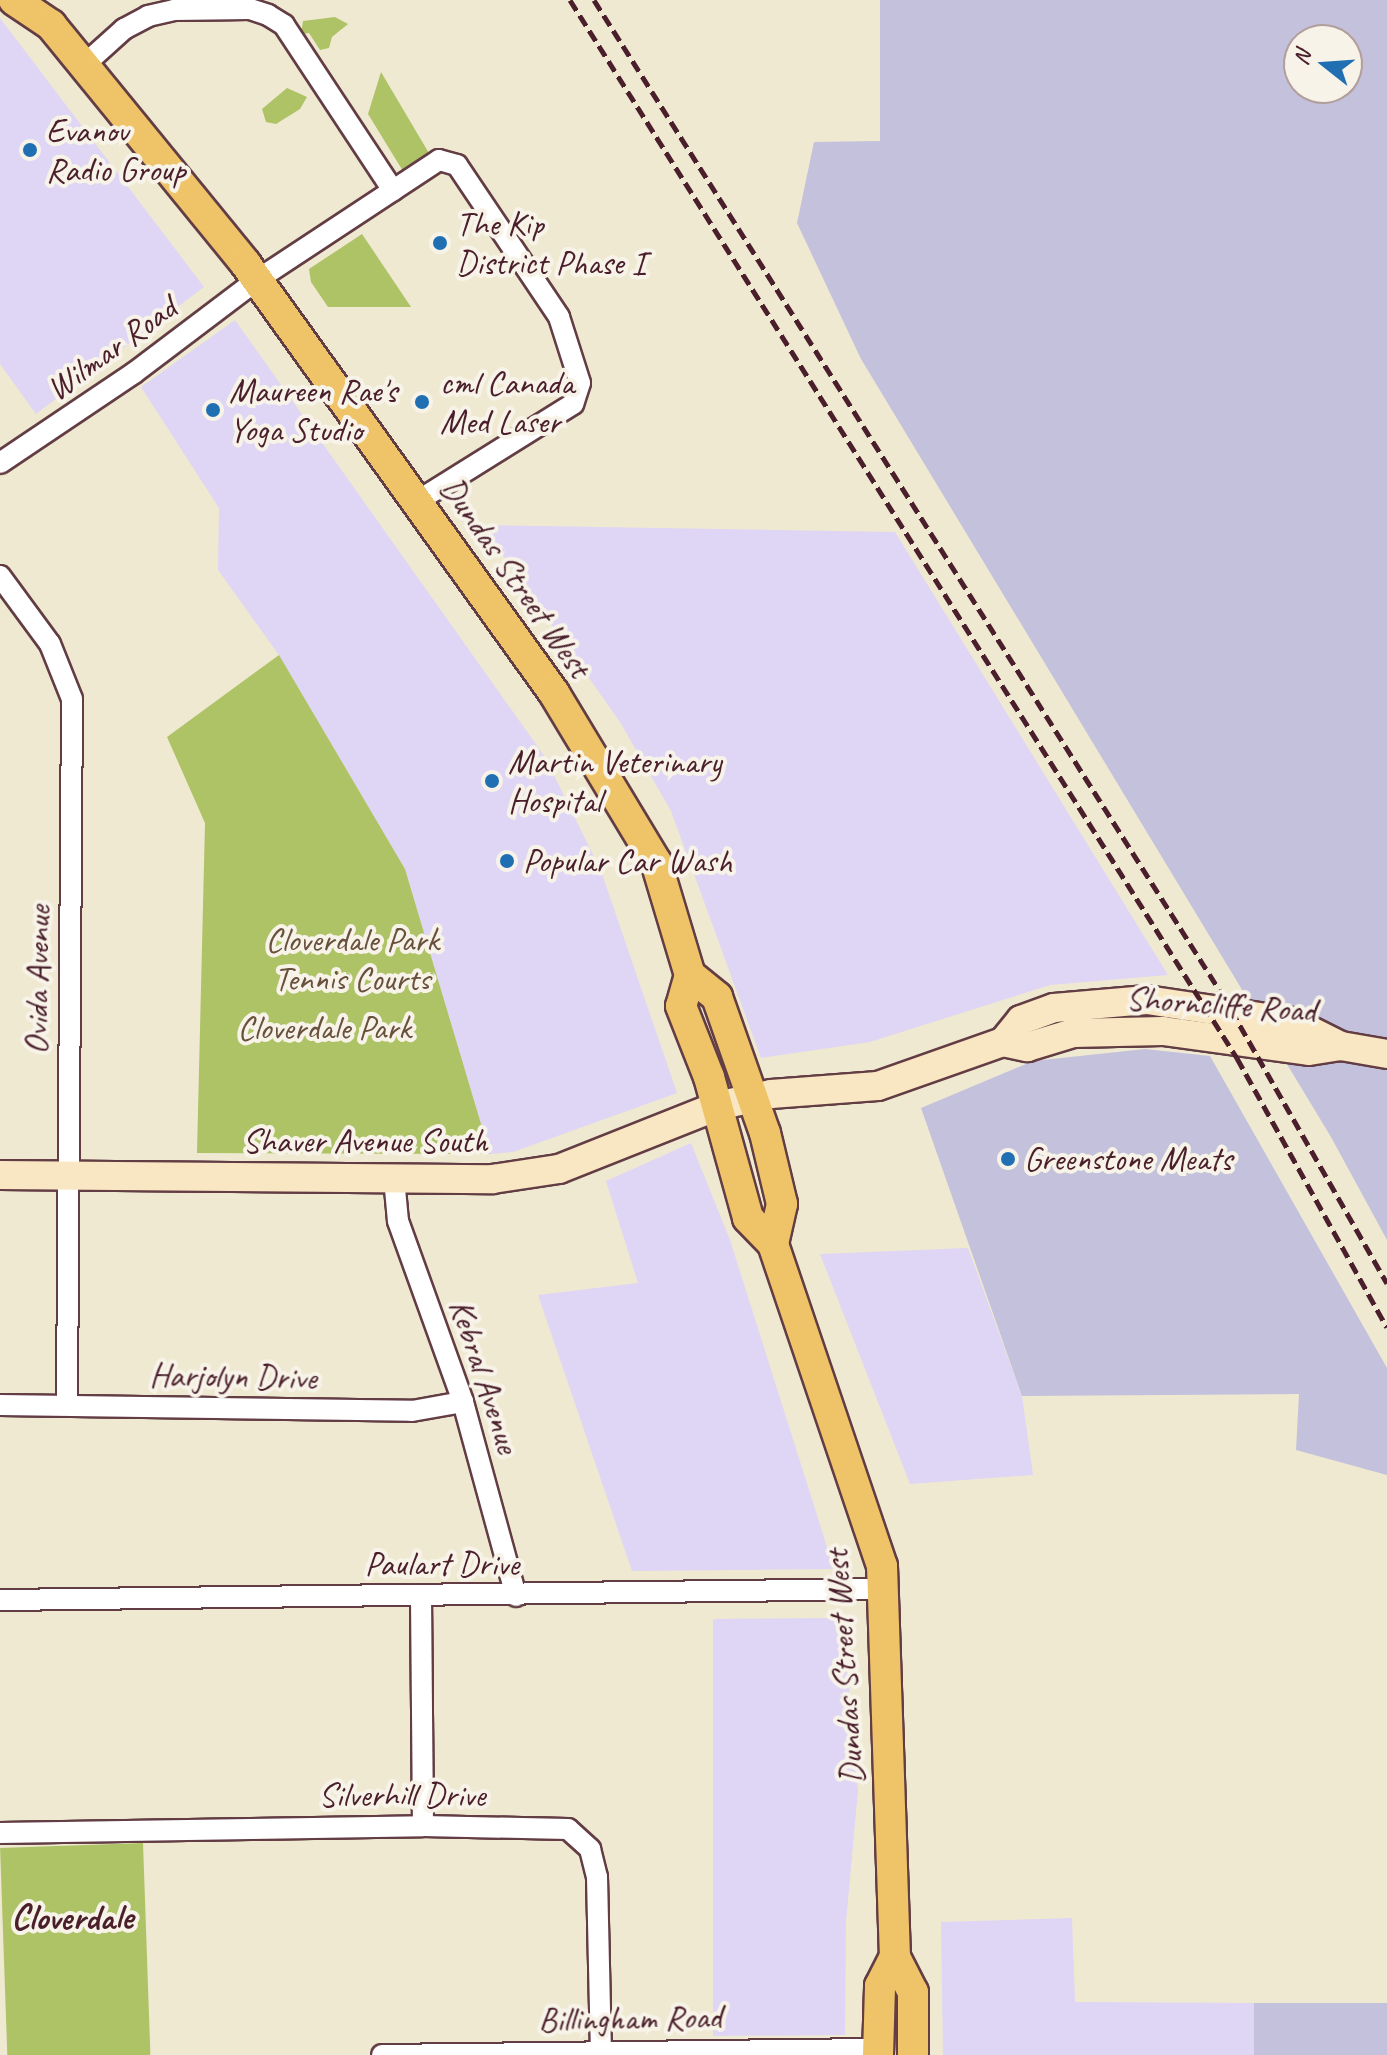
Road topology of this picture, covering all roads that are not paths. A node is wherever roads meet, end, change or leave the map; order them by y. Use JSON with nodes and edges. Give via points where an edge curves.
{"nodes":[{"id":1,"x":14,"y":0,"type":"edge"},
{"id":2,"x":49,"y":12,"type":"edge"},
{"id":3,"x":84,"y":65,"type":"junction"},
{"id":4,"x":393,"y":190,"type":"junction"},
{"id":5,"x":257,"y":280,"type":"junction"},
{"id":6,"x":0,"y":463,"type":"edge"},
{"id":7,"x":416,"y":502,"type":"junction"},
{"id":8,"x":0,"y":576,"type":"edge"},
{"id":9,"x":690,"y":975,"type":"junction"},
{"id":10,"x":1387,"y":1054,"type":"edge"},
{"id":11,"x":754,"y":1097,"type":"junction"},
{"id":12,"x":717,"y":1106,"type":"junction"},
{"id":13,"x":0,"y":1175,"type":"edge"},
{"id":14,"x":65,"y":1176,"type":"junction"},
{"id":15,"x":394,"y":1178,"type":"junction"},
{"id":16,"x":773,"y":1244,"type":"junction"},
{"id":17,"x":463,"y":1402,"type":"junction"},
{"id":18,"x":0,"y":1405,"type":"edge"},
{"id":19,"x":67,"y":1405,"type":"junction"},
{"id":20,"x":884,"y":1589,"type":"junction"},
{"id":21,"x":421,"y":1596,"type":"junction"},
{"id":22,"x":516,"y":1596,"type":"junction"},
{"id":23,"x":0,"y":1600,"type":"edge"},
{"id":24,"x":423,"y":1826,"type":"junction"},
{"id":25,"x":0,"y":1833,"type":"edge"},
{"id":26,"x":895,"y":1957,"type":"junction"},
{"id":27,"x":601,"y":2052,"type":"edge"},
{"id":28,"x":878,"y":2052,"type":"edge"},
{"id":29,"x":382,"y":2055,"type":"edge"},
{"id":30,"x":913,"y":2055,"type":"edge"}],
"edges":[{"from":1,"to":2,"type":"main road","name":"Dundas Street West"},
{"from":2,"to":3,"type":"main road","name":"Dundas Street West"},
{"from":3,"to":4,"type":"street","via":[[148,16],[235,9],[268,15],[284,25]]},
{"from":3,"to":5,"type":"main road","name":"Dundas Street West"},
{"from":4,"to":5,"type":"street","name":"Wilmar Road"},
{"from":4,"to":7,"type":"street","name":"Wilmar Road","via":[[439,160],[457,165],[559,317],[580,376],[573,404]]},
{"from":5,"to":6,"type":"street","name":"Wilmar Road","via":[[134,373]]},
{"from":5,"to":7,"type":"main road","name":"Dundas Street West"},
{"from":7,"to":9,"type":"main road","name":"Dundas Street West","via":[[554,693],[656,862]]},
{"from":8,"to":14,"type":"street","name":"Ovida Avenue","via":[[50,644],[72,699]]},
{"from":9,"to":11,"type":"main road","via":[[717,997]]},
{"from":9,"to":12,"type":"main road","name":"Dundas Street West","via":[[681,1006]]},
{"from":10,"to":11,"type":"street","name":"Shorncliffe Road","via":[[1341,1046],[1293,1022],[1147,1000],[1054,1008],[1021,1020],[1003,1042],[878,1086]]},
{"from":11,"to":12,"type":"street","name":"Shorncliffe Road"},
{"from":11,"to":16,"type":"main road","via":[[782,1204]]},
{"from":12,"to":15,"type":"street","name":"Shaver Avenue South","via":[[559,1169],[492,1179]]},
{"from":12,"to":16,"type":"main road","name":"Dundas Street West","via":[[748,1218]]},
{"from":13,"to":14,"type":"street","name":"Shaver Avenue South"},
{"from":14,"to":15,"type":"street","name":"Shaver Avenue South"},
{"from":14,"to":19,"type":"street","name":"Ovida Avenue"},
{"from":15,"to":17,"type":"street","name":"Kebral Avenue","via":[[398,1221]]},
{"from":16,"to":20,"type":"main road","name":"Dundas Street West","via":[[871,1525]]},
{"from":17,"to":19,"type":"street","name":"Harjolyn Drive","via":[[412,1411]]},
{"from":17,"to":22,"type":"street","name":"Kebral Avenue"},
{"from":18,"to":19,"type":"street","name":"Harjolyn Drive"},
{"from":20,"to":22,"type":"street","name":"Paulart Drive"},
{"from":20,"to":26,"type":"main road","name":"Dundas Street West"},
{"from":21,"to":22,"type":"street","name":"Paulart Drive"},
{"from":21,"to":23,"type":"street","name":"Paulart Drive"},
{"from":21,"to":24,"type":"street"},
{"from":24,"to":25,"type":"street","name":"Silverhill Drive"},
{"from":24,"to":27,"type":"street","name":"Silverhill Drive","via":[[558,1827],[587,1844],[597,1877]]},
{"from":26,"to":28,"type":"main road","name":"Dundas Street West","via":[[880,1986]]},
{"from":26,"to":30,"type":"main road","name":"Dundas Street West","via":[[913,1992]]},
{"from":27,"to":28,"type":"street","name":"Billingham Road"},
{"from":27,"to":29,"type":"street","name":"Billingham Road"}]}
